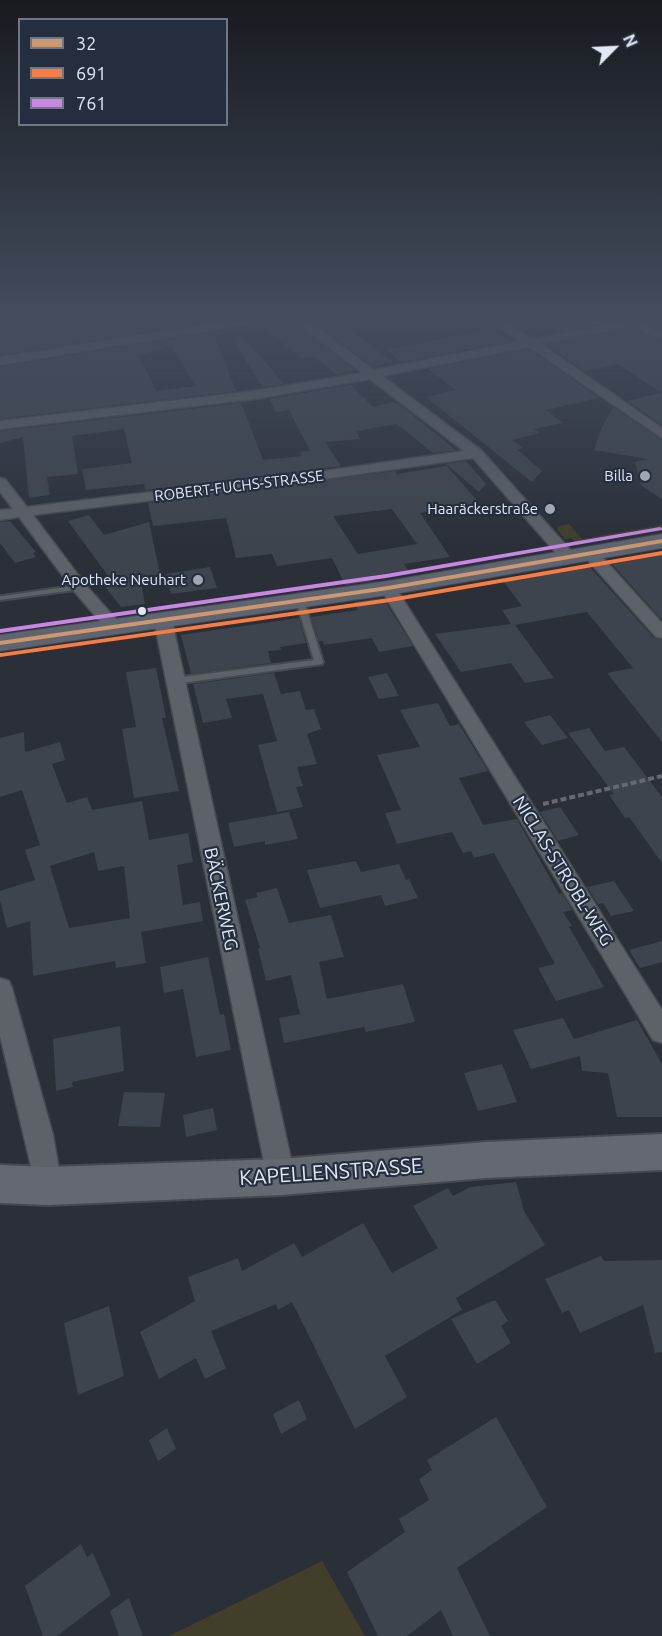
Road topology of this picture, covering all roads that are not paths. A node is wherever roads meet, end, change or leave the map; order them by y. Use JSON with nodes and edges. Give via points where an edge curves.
{"nodes":[{"id":1,"x":234,"y":397,"type":"edge"},
{"id":2,"x":405,"y":397,"type":"edge"},
{"id":3,"x":609,"y":397,"type":"edge"},
{"id":4,"x":0,"y":425,"type":"edge"},
{"id":5,"x":662,"y":434,"type":"edge"},
{"id":6,"x":476,"y":453,"type":"junction"},
{"id":7,"x":0,"y":482,"type":"edge"},
{"id":8,"x":23,"y":512,"type":"junction"},
{"id":9,"x":0,"y":515,"type":"edge"},
{"id":10,"x":662,"y":541,"type":"edge"},
{"id":11,"x":579,"y":555,"type":"junction"},
{"id":12,"x":79,"y":587,"type":"junction"},
{"id":13,"x":388,"y":588,"type":"junction"},
{"id":14,"x":3,"y":598,"type":"dead end"},
{"id":15,"x":300,"y":601,"type":"junction"},
{"id":16,"x":163,"y":621,"type":"junction"},
{"id":17,"x":114,"y":627,"type":"junction"},
{"id":18,"x":662,"y":633,"type":"edge"},
{"id":19,"x":0,"y":643,"type":"edge"},
{"id":20,"x":174,"y":681,"type":"junction"},
{"id":21,"x":0,"y":988,"type":"edge"},
{"id":22,"x":662,"y":1032,"type":"edge"},
{"id":23,"x":662,"y":1152,"type":"edge"},
{"id":24,"x":280,"y":1177,"type":"junction"},
{"id":25,"x":0,"y":1184,"type":"edge"},
{"id":26,"x":48,"y":1186,"type":"junction"}],
"edges":[{"from":1,"to":4,"type":"street"},
{"from":2,"to":6,"type":"street"},
{"from":3,"to":5,"type":"street"},
{"from":6,"to":8,"type":"street","name":"ROBERT-FUCHS-STRASSE","via":[[324,476]]},
{"from":6,"to":11,"type":"street"},
{"from":7,"to":8,"type":"street"},
{"from":8,"to":9,"type":"street","name":"ROBERT-FUCHS-STRASSE"},
{"from":8,"to":12,"type":"street"},
{"from":10,"to":11,"type":"main road"},
{"from":11,"to":13,"type":"main road"},
{"from":11,"to":18,"type":"street"},
{"from":12,"to":14,"type":"lane"},
{"from":12,"to":17,"type":"street"},
{"from":13,"to":15,"type":"main road"},
{"from":13,"to":22,"type":"street","name":"NICLAS-STROBL-WEG"},
{"from":15,"to":16,"type":"main road"},
{"from":15,"to":20,"type":"lane","via":[[319,662]]},
{"from":16,"to":17,"type":"main road"},
{"from":16,"to":20,"type":"street","name":"BÄCKERWEG"},
{"from":17,"to":19,"type":"main road"},
{"from":20,"to":24,"type":"street","name":"BÄCKERWEG"},
{"from":21,"to":26,"type":"street","via":[[39,1135]]},
{"from":23,"to":24,"type":"main road","name":"KAPELLENSTRASSE","via":[[486,1160]]},
{"from":24,"to":26,"type":"main road","name":"KAPELLENSTRASSE"},
{"from":25,"to":26,"type":"main road","name":"KAPELLENSTRASSE"}]}
